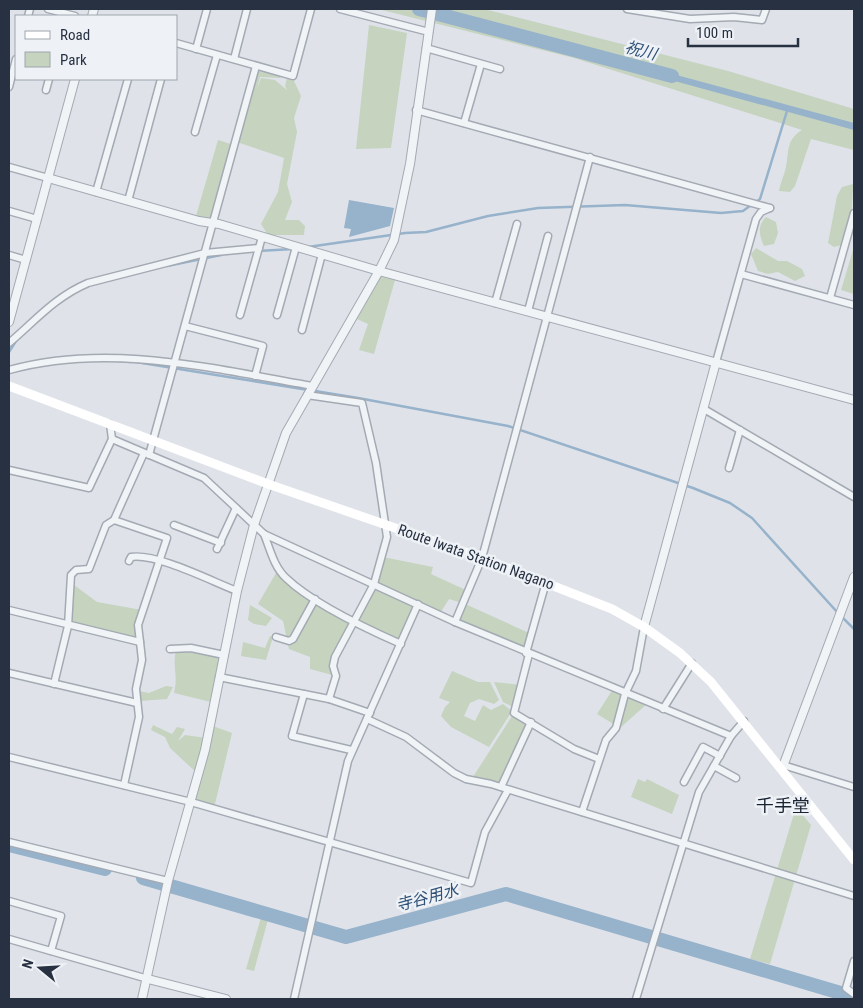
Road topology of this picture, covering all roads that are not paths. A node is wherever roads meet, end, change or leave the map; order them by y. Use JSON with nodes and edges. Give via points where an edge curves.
{"nodes":[{"id":1,"x":48,"y":9,"type":"edge"},
{"id":2,"x":207,"y":9,"type":"edge"},
{"id":3,"x":247,"y":9,"type":"edge"},
{"id":4,"x":311,"y":9,"type":"edge"},
{"id":5,"x":340,"y":9,"type":"edge"},
{"id":6,"x":432,"y":9,"type":"edge"},
{"id":7,"x":627,"y":9,"type":"edge"},
{"id":8,"x":766,"y":9,"type":"edge"},
{"id":9,"x":67,"y":15,"type":"edge"},
{"id":10,"x":429,"y":32,"type":"junction"},
{"id":11,"x":178,"y":44,"type":"edge"},
{"id":12,"x":426,"y":48,"type":"junction"},
{"id":13,"x":196,"y":49,"type":"junction"},
{"id":14,"x":217,"y":55,"type":"junction"},
{"id":15,"x":234,"y":59,"type":"junction"},
{"id":16,"x":15,"y":63,"type":"edge"},
{"id":17,"x":481,"y":64,"type":"junction"},
{"id":18,"x":256,"y":66,"type":"junction"},
{"id":19,"x":500,"y":69,"type":"dead end"},
{"id":20,"x":49,"y":80,"type":"edge"},
{"id":21,"x":75,"y":80,"type":"edge"},
{"id":22,"x":128,"y":80,"type":"edge"},
{"id":23,"x":161,"y":80,"type":"edge"},
{"id":24,"x":9,"y":87,"type":"edge"},
{"id":25,"x":46,"y":90,"type":"dead end"},
{"id":26,"x":416,"y":110,"type":"junction"},
{"id":27,"x":464,"y":123,"type":"junction"},
{"id":28,"x":196,"y":132,"type":"dead end"},
{"id":29,"x":590,"y":157,"type":"junction"},
{"id":30,"x":9,"y":168,"type":"edge"},
{"id":31,"x":48,"y":178,"type":"junction"},
{"id":32,"x":96,"y":192,"type":"junction"},
{"id":33,"x":128,"y":201,"type":"junction"},
{"id":34,"x":9,"y":211,"type":"edge"},
{"id":35,"x":854,"y":213,"type":"edge"},
{"id":36,"x":37,"y":219,"type":"junction"},
{"id":37,"x":212,"y":223,"type":"junction"},
{"id":38,"x":517,"y":224,"type":"dead end"},
{"id":39,"x":548,"y":236,"type":"dead end"},
{"id":40,"x":262,"y":237,"type":"junction"},
{"id":41,"x":296,"y":247,"type":"junction"},
{"id":42,"x":259,"y":248,"type":"junction"},
{"id":43,"x":205,"y":253,"type":"junction"},
{"id":44,"x":322,"y":254,"type":"junction"},
{"id":45,"x":9,"y":255,"type":"edge"},
{"id":46,"x":26,"y":260,"type":"junction"},
{"id":47,"x":379,"y":271,"type":"junction"},
{"id":48,"x":741,"y":274,"type":"junction"},
{"id":49,"x":830,"y":298,"type":"junction"},
{"id":50,"x":495,"y":302,"type":"junction"},
{"id":51,"x":854,"y":305,"type":"edge"},
{"id":52,"x":528,"y":311,"type":"junction"},
{"id":53,"x":240,"y":314,"type":"dead end"},
{"id":54,"x":277,"y":315,"type":"dead end"},
{"id":55,"x":546,"y":316,"type":"junction"},
{"id":56,"x":9,"y":322,"type":"edge"},
{"id":57,"x":185,"y":326,"type":"junction"},
{"id":58,"x":302,"y":330,"type":"dead end"},
{"id":59,"x":9,"y":343,"type":"edge"},
{"id":60,"x":175,"y":362,"type":"junction"},
{"id":61,"x":716,"y":362,"type":"junction"},
{"id":62,"x":9,"y":370,"type":"edge"},
{"id":63,"x":255,"y":376,"type":"junction"},
{"id":64,"x":9,"y":386,"type":"edge"},
{"id":65,"x":313,"y":386,"type":"junction"},
{"id":66,"x":307,"y":395,"type":"junction"},
{"id":67,"x":854,"y":400,"type":"edge"},
{"id":68,"x":704,"y":409,"type":"junction"},
{"id":69,"x":110,"y":424,"type":"junction"},
{"id":70,"x":740,"y":430,"type":"junction"},
{"id":71,"x":112,"y":439,"type":"junction"},
{"id":72,"x":154,"y":440,"type":"junction"},
{"id":73,"x":147,"y":454,"type":"junction"},
{"id":74,"x":729,"y":468,"type":"dead end"},
{"id":75,"x":9,"y":470,"type":"edge"},
{"id":76,"x":268,"y":484,"type":"junction"},
{"id":77,"x":854,"y":497,"type":"edge"},
{"id":78,"x":236,"y":508,"type":"junction"},
{"id":79,"x":114,"y":520,"type":"junction"},
{"id":80,"x":174,"y":525,"type":"dead end"},
{"id":81,"x":254,"y":525,"type":"junction"},
{"id":82,"x":387,"y":525,"type":"junction"},
{"id":83,"x":264,"y":534,"type":"junction"},
{"id":84,"x":482,"y":558,"type":"junction"},
{"id":85,"x":159,"y":560,"type":"junction"},
{"id":86,"x":129,"y":561,"type":"dead end"},
{"id":87,"x":854,"y":577,"type":"edge"},
{"id":88,"x":546,"y":582,"type":"junction"},
{"id":89,"x":374,"y":584,"type":"junction"},
{"id":90,"x":237,"y":591,"type":"junction"},
{"id":91,"x":316,"y":599,"type":"junction"},
{"id":92,"x":418,"y":604,"type":"junction"},
{"id":93,"x":9,"y":610,"type":"edge"},
{"id":94,"x":353,"y":620,"type":"junction"},
{"id":95,"x":455,"y":622,"type":"junction"},
{"id":96,"x":68,"y":626,"type":"junction"},
{"id":97,"x":644,"y":627,"type":"junction"},
{"id":98,"x":276,"y":637,"type":"dead end"},
{"id":99,"x":140,"y":642,"type":"junction"},
{"id":100,"x":401,"y":644,"type":"junction"},
{"id":101,"x":170,"y":649,"type":"dead end"},
{"id":102,"x":527,"y":653,"type":"junction"},
{"id":103,"x":224,"y":656,"type":"junction"},
{"id":104,"x":692,"y":663,"type":"junction"},
{"id":105,"x":9,"y":673,"type":"edge"},
{"id":106,"x":220,"y":677,"type":"junction"},
{"id":107,"x":54,"y":684,"type":"junction"},
{"id":108,"x":304,"y":694,"type":"junction"},
{"id":109,"x":625,"y":694,"type":"junction"},
{"id":110,"x":329,"y":699,"type":"junction"},
{"id":111,"x":137,"y":704,"type":"junction"},
{"id":112,"x":663,"y":709,"type":"junction"},
{"id":113,"x":368,"y":716,"type":"junction"},
{"id":114,"x":744,"y":721,"type":"junction"},
{"id":115,"x":531,"y":722,"type":"junction"},
{"id":116,"x":731,"y":736,"type":"junction"},
{"id":117,"x":351,"y":750,"type":"junction"},
{"id":118,"x":720,"y":756,"type":"junction"},
{"id":119,"x":9,"y":757,"type":"edge"},
{"id":120,"x":599,"y":759,"type":"junction"},
{"id":121,"x":714,"y":766,"type":"junction"},
{"id":122,"x":782,"y":767,"type":"junction"},
{"id":123,"x":736,"y":778,"type":"dead end"},
{"id":124,"x":684,"y":782,"type":"dead end"},
{"id":125,"x":124,"y":785,"type":"junction"},
{"id":126,"x":501,"y":787,"type":"junction"},
{"id":127,"x":854,"y":787,"type":"edge"},
{"id":128,"x":508,"y":790,"type":"junction"},
{"id":129,"x":192,"y":802,"type":"junction"},
{"id":130,"x":582,"y":812,"type":"junction"},
{"id":131,"x":330,"y":841,"type":"junction"},
{"id":132,"x":9,"y":842,"type":"edge"},
{"id":133,"x":683,"y":843,"type":"junction"},
{"id":134,"x":854,"y":860,"type":"edge"},
{"id":135,"x":168,"y":881,"type":"junction"},
{"id":136,"x":854,"y":896,"type":"edge"},
{"id":137,"x":9,"y":901,"type":"edge"},
{"id":138,"x":9,"y":939,"type":"edge"},
{"id":139,"x":51,"y":951,"type":"junction"},
{"id":140,"x":854,"y":961,"type":"edge"},
{"id":141,"x":148,"y":978,"type":"junction"},
{"id":142,"x":854,"y":994,"type":"edge"},
{"id":143,"x":142,"y":999,"type":"edge"},
{"id":144,"x":226,"y":999,"type":"edge"},
{"id":145,"x":294,"y":999,"type":"edge"},
{"id":146,"x":636,"y":999,"type":"edge"}],
"edges":[{"from":1,"to":9,"type":"street"},
{"from":2,"to":13,"type":"street"},
{"from":3,"to":15,"type":"street"},
{"from":4,"to":18,"type":"street","via":[[293,76]]},
{"from":5,"to":10,"type":"street"},
{"from":6,"to":10,"type":"street"},
{"from":7,"to":8,"type":"street","via":[[690,19],[734,17],[762,20]]},
{"from":10,"to":12,"type":"street"},
{"from":11,"to":13,"type":"street"},
{"from":12,"to":17,"type":"street"},
{"from":12,"to":26,"type":"street"},
{"from":13,"to":14,"type":"street"},
{"from":14,"to":15,"type":"street"},
{"from":14,"to":28,"type":"street"},
{"from":15,"to":18,"type":"street"},
{"from":16,"to":24,"type":"street"},
{"from":17,"to":19,"type":"street"},
{"from":17,"to":27,"type":"street"},
{"from":18,"to":37,"type":"street"},
{"from":20,"to":25,"type":"street"},
{"from":21,"to":31,"type":"street"},
{"from":22,"to":32,"type":"street"},
{"from":23,"to":33,"type":"street"},
{"from":26,"to":27,"type":"street"},
{"from":26,"to":47,"type":"street","via":[[410,164],[394,240]]},
{"from":27,"to":29,"type":"street"},
{"from":29,"to":48,"type":"street","via":[[770,208],[756,219]]},
{"from":29,"to":55,"type":"street"},
{"from":30,"to":31,"type":"street"},
{"from":31,"to":32,"type":"street"},
{"from":31,"to":36,"type":"street"},
{"from":32,"to":33,"type":"street"},
{"from":33,"to":37,"type":"street"},
{"from":34,"to":36,"type":"street"},
{"from":35,"to":49,"type":"street"},
{"from":36,"to":46,"type":"street"},
{"from":37,"to":40,"type":"street"},
{"from":37,"to":43,"type":"street"},
{"from":38,"to":50,"type":"street"},
{"from":39,"to":52,"type":"street"},
{"from":40,"to":41,"type":"street"},
{"from":40,"to":42,"type":"street"},
{"from":41,"to":44,"type":"street"},
{"from":41,"to":54,"type":"street"},
{"from":42,"to":43,"type":"street"},
{"from":42,"to":53,"type":"street"},
{"from":43,"to":57,"type":"street"},
{"from":43,"to":59,"type":"street","via":[[99,279],[71,290]]},
{"from":44,"to":47,"type":"street"},
{"from":44,"to":58,"type":"street"},
{"from":45,"to":46,"type":"street"},
{"from":46,"to":56,"type":"street"},
{"from":47,"to":50,"type":"street"},
{"from":47,"to":65,"type":"street"},
{"from":48,"to":49,"type":"street"},
{"from":48,"to":61,"type":"street"},
{"from":49,"to":51,"type":"street"},
{"from":50,"to":52,"type":"street"},
{"from":52,"to":55,"type":"street"},
{"from":55,"to":61,"type":"street"},
{"from":55,"to":84,"type":"street"},
{"from":57,"to":60,"type":"street"},
{"from":57,"to":63,"type":"street","via":[[263,346]]},
{"from":60,"to":62,"type":"street","via":[[115,357],[45,361]]},
{"from":60,"to":63,"type":"street"},
{"from":60,"to":72,"type":"street"},
{"from":61,"to":67,"type":"street"},
{"from":61,"to":68,"type":"street"},
{"from":63,"to":65,"type":"street"},
{"from":64,"to":69,"type":"main road","name":"Route Iwata Station Nagano"},
{"from":65,"to":66,"type":"street"},
{"from":66,"to":76,"type":"street","via":[[286,434]]},
{"from":66,"to":82,"type":"street","via":[[362,403]]},
{"from":68,"to":70,"type":"street"},
{"from":68,"to":97,"type":"street"},
{"from":69,"to":71,"type":"street"},
{"from":69,"to":72,"type":"main road","name":"Route Iwata Station Nagano"},
{"from":70,"to":74,"type":"street"},
{"from":70,"to":77,"type":"street"},
{"from":71,"to":73,"type":"street"},
{"from":71,"to":75,"type":"street","via":[[89,488]]},
{"from":72,"to":73,"type":"street"},
{"from":72,"to":76,"type":"main road","name":"Route Iwata Station Nagano"},
{"from":73,"to":78,"type":"street","via":[[204,478]]},
{"from":73,"to":79,"type":"street"},
{"from":76,"to":81,"type":"street"},
{"from":76,"to":82,"type":"main road","name":"Route Iwata Station Nagano"},
{"from":78,"to":80,"type":"street","via":[[219,546]]},
{"from":78,"to":81,"type":"street"},
{"from":79,"to":85,"type":"street","via":[[167,538]]},
{"from":79,"to":96,"type":"street","via":[[106,524],[89,569],[76,570],[71,575]]},
{"from":81,"to":83,"type":"street"},
{"from":81,"to":90,"type":"street"},
{"from":82,"to":84,"type":"main road","name":"Route Iwata Station Nagano"},
{"from":82,"to":89,"type":"street","via":[[386,547]]},
{"from":83,"to":89,"type":"street"},
{"from":83,"to":91,"type":"street","via":[[286,578]]},
{"from":84,"to":88,"type":"main road","name":"Route Iwata Station Nagano"},
{"from":84,"to":95,"type":"street"},
{"from":85,"to":86,"type":"street","via":[[137,556]]},
{"from":85,"to":90,"type":"street"},
{"from":85,"to":99,"type":"street","via":[[138,625]]},
{"from":87,"to":122,"type":"street"},
{"from":88,"to":97,"type":"main road","name":"Route Iwata Station Nagano","via":[[612,609]]},
{"from":88,"to":102,"type":"street"},
{"from":89,"to":92,"type":"street"},
{"from":89,"to":94,"type":"street"},
{"from":90,"to":103,"type":"street"},
{"from":91,"to":94,"type":"street"},
{"from":91,"to":98,"type":"street","via":[[293,639]]},
{"from":92,"to":95,"type":"street"},
{"from":92,"to":100,"type":"street"},
{"from":93,"to":96,"type":"street"},
{"from":94,"to":100,"type":"street"},
{"from":94,"to":110,"type":"street","via":[[335,658],[336,676]]},
{"from":95,"to":102,"type":"street"},
{"from":96,"to":99,"type":"street"},
{"from":96,"to":107,"type":"street"},
{"from":97,"to":104,"type":"main road","name":"Route Iwata Station Nagano"},
{"from":97,"to":109,"type":"street","via":[[640,661]]},
{"from":99,"to":111,"type":"street","via":[[142,660],[136,688]]},
{"from":100,"to":113,"type":"street"},
{"from":101,"to":103,"type":"street","via":[[191,648]]},
{"from":102,"to":109,"type":"street"},
{"from":102,"to":115,"type":"street","via":[[514,713]]},
{"from":103,"to":106,"type":"street"},
{"from":104,"to":112,"type":"street"},
{"from":104,"to":114,"type":"main road","name":"Route Iwata Station Nagano"},
{"from":105,"to":107,"type":"street"},
{"from":106,"to":108,"type":"street"},
{"from":106,"to":129,"type":"street"},
{"from":107,"to":111,"type":"street"},
{"from":108,"to":110,"type":"street"},
{"from":108,"to":117,"type":"street","via":[[292,736]]},
{"from":109,"to":112,"type":"street"},
{"from":109,"to":120,"type":"street","via":[[616,728],[606,740]]},
{"from":110,"to":113,"type":"street"},
{"from":111,"to":125,"type":"street","via":[[139,717]]},
{"from":112,"to":116,"type":"street"},
{"from":113,"to":117,"type":"street"},
{"from":113,"to":126,"type":"street","via":[[406,738],[454,774]]},
{"from":114,"to":116,"type":"street"},
{"from":114,"to":122,"type":"main road","name":"Route Iwata Station Nagano"},
{"from":115,"to":120,"type":"street","via":[[574,749]]},
{"from":115,"to":126,"type":"street"},
{"from":116,"to":118,"type":"street"},
{"from":117,"to":131,"type":"street"},
{"from":118,"to":121,"type":"street"},
{"from":118,"to":124,"type":"street","via":[[703,747]]},
{"from":119,"to":125,"type":"street"},
{"from":120,"to":130,"type":"street"},
{"from":121,"to":123,"type":"street"},
{"from":121,"to":133,"type":"street","via":[[699,792]]},
{"from":122,"to":127,"type":"street"},
{"from":122,"to":134,"type":"main road","name":"Route Iwata Station Nagano"},
{"from":125,"to":129,"type":"street"},
{"from":126,"to":128,"type":"street"},
{"from":128,"to":130,"type":"street"},
{"from":128,"to":131,"type":"street","via":[[485,832],[471,883]]},
{"from":129,"to":131,"type":"street"},
{"from":129,"to":135,"type":"street"},
{"from":130,"to":133,"type":"street"},
{"from":131,"to":145,"type":"street"},
{"from":132,"to":135,"type":"street"},
{"from":133,"to":136,"type":"street"},
{"from":133,"to":146,"type":"street"},
{"from":135,"to":141,"type":"street"},
{"from":137,"to":139,"type":"street","via":[[61,916]]},
{"from":138,"to":139,"type":"street"},
{"from":139,"to":141,"type":"street"},
{"from":140,"to":142,"type":"street","via":[[846,988]]},
{"from":141,"to":143,"type":"street"},
{"from":141,"to":144,"type":"street"}]}
